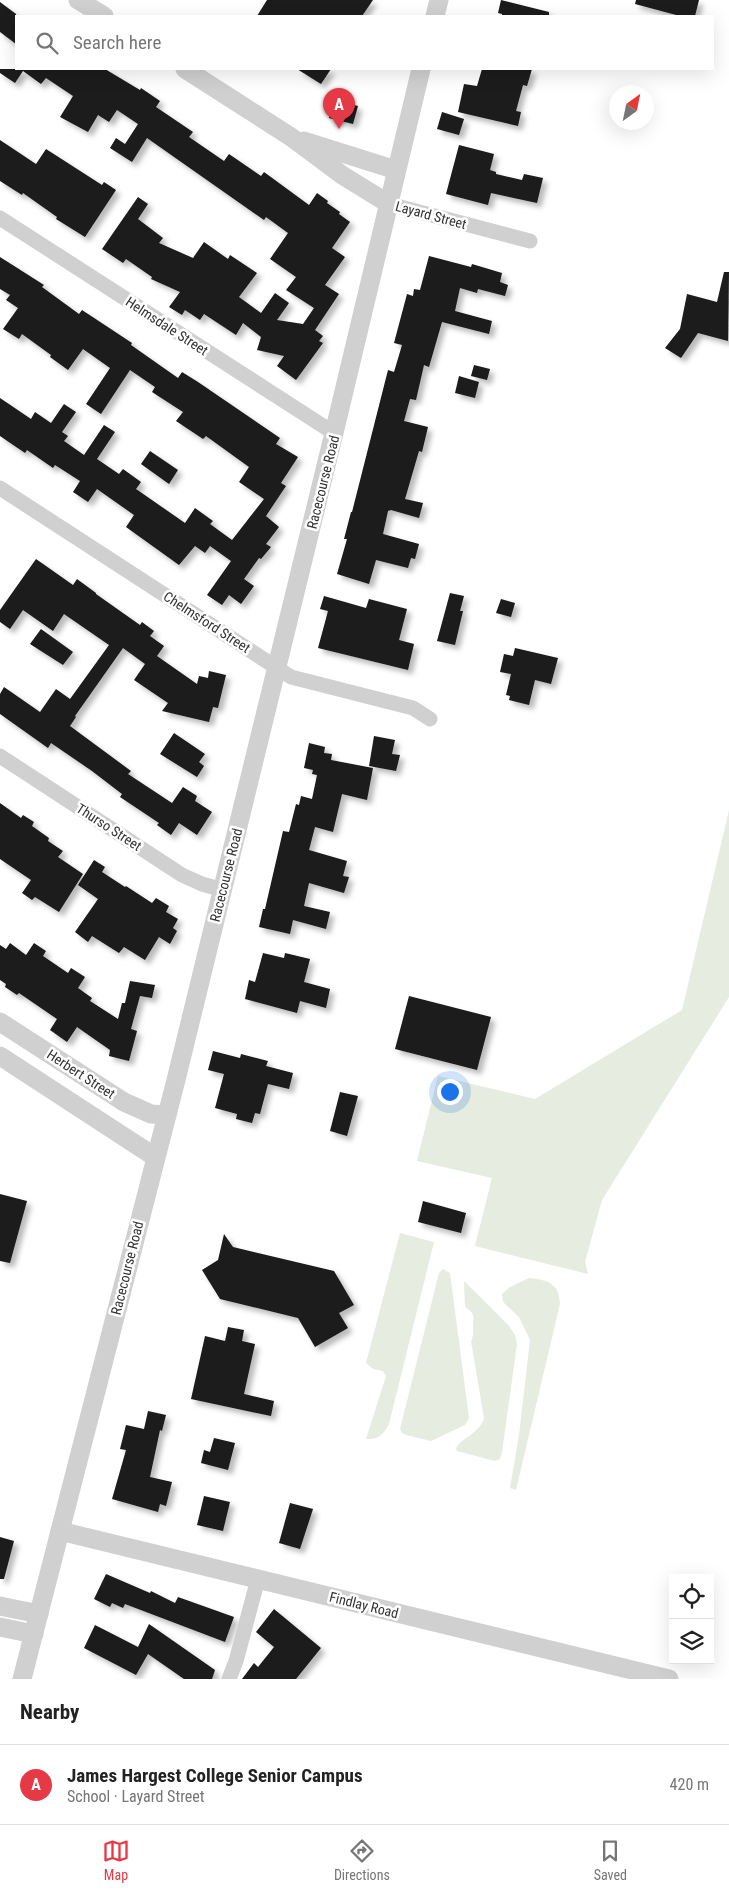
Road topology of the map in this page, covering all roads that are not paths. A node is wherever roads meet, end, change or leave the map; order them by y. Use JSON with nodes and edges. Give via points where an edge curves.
{"nodes":[{"id":1,"x":78,"y":0,"type":"edge"},
{"id":2,"x":439,"y":0,"type":"edge"},
{"id":3,"x":102,"y":15,"type":"edge"},
{"id":4,"x":434,"y":15,"type":"edge"},
{"id":5,"x":187,"y":70,"type":"edge"},
{"id":6,"x":421,"y":70,"type":"edge"},
{"id":7,"x":291,"y":137,"type":"junction"},
{"id":8,"x":396,"y":170,"type":"junction"},
{"id":9,"x":389,"y":204,"type":"junction"},
{"id":10,"x":0,"y":218,"type":"edge"},
{"id":11,"x":530,"y":240,"type":"dead end"},
{"id":12,"x":334,"y":433,"type":"junction"},
{"id":13,"x":0,"y":488,"type":"edge"},
{"id":14,"x":277,"y":668,"type":"junction"},
{"id":15,"x":430,"y":719,"type":"dead end"},
{"id":16,"x":0,"y":756,"type":"edge"},
{"id":17,"x":223,"y":890,"type":"junction"},
{"id":18,"x":0,"y":1022,"type":"edge"},
{"id":19,"x":0,"y":1056,"type":"edge"},
{"id":20,"x":166,"y":1116,"type":"junction"},
{"id":21,"x":155,"y":1156,"type":"junction"},
{"id":22,"x":60,"y":1531,"type":"junction"},
{"id":23,"x":258,"y":1579,"type":"junction"},
{"id":24,"x":0,"y":1606,"type":"edge"},
{"id":25,"x":39,"y":1614,"type":"junction"},
{"id":26,"x":0,"y":1627,"type":"edge"},
{"id":27,"x":34,"y":1634,"type":"junction"},
{"id":28,"x":22,"y":1679,"type":"edge"},
{"id":29,"x":230,"y":1679,"type":"edge"},
{"id":30,"x":669,"y":1679,"type":"edge"}],
"edges":[{"from":1,"to":3,"type":"street"},
{"from":2,"to":4,"type":"street"},
{"from":5,"to":7,"type":"street","name":"Layard Street"},
{"from":6,"to":8,"type":"street","name":"Racecourse Road"},
{"from":7,"to":8,"type":"street","name":"Layard Street"},
{"from":7,"to":9,"type":"street","name":"Layard Street","via":[[342,175]]},
{"from":8,"to":9,"type":"street","name":"Racecourse Road"},
{"from":9,"to":11,"type":"street","name":"Layard Street"},
{"from":9,"to":12,"type":"street","name":"Racecourse Road"},
{"from":10,"to":12,"type":"street","name":"Helmsdale Street"},
{"from":12,"to":14,"type":"street","name":"Racecourse Road"},
{"from":13,"to":14,"type":"street","name":"Chelmsford Street"},
{"from":14,"to":15,"type":"street","name":"Chelmsford Street","via":[[291,677],[412,708]]},
{"from":14,"to":17,"type":"street","name":"Racecourse Road"},
{"from":16,"to":17,"type":"street","name":"Thurso Street","via":[[182,875]]},
{"from":17,"to":20,"type":"street","name":"Racecourse Road"},
{"from":18,"to":20,"type":"street","name":"Herbert Street","via":[[124,1102],[151,1114]]},
{"from":19,"to":21,"type":"street","name":"Herbert Street"},
{"from":20,"to":21,"type":"street","name":"Racecourse Road"},
{"from":21,"to":22,"type":"street","name":"Racecourse Road"},
{"from":22,"to":23,"type":"street","name":"Findlay Road"},
{"from":22,"to":25,"type":"street","name":"Racecourse Road"},
{"from":23,"to":29,"type":"street"},
{"from":23,"to":30,"type":"street","name":"Findlay Road"},
{"from":24,"to":25,"type":"street"},
{"from":25,"to":27,"type":"street","name":"Racecourse Road"},
{"from":26,"to":27,"type":"street"},
{"from":27,"to":28,"type":"street","name":"Racecourse Road"}]}
